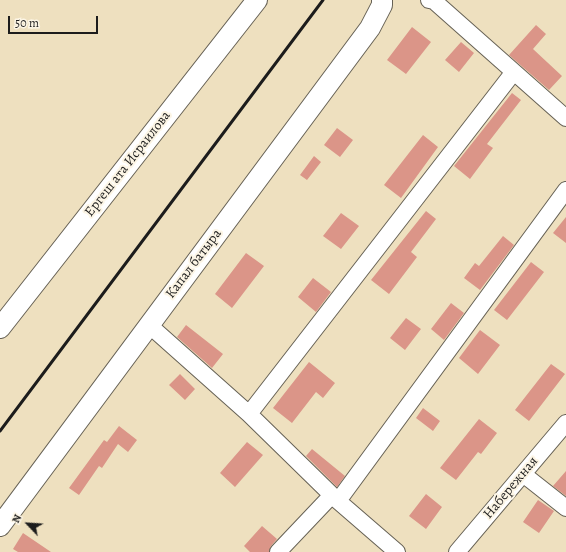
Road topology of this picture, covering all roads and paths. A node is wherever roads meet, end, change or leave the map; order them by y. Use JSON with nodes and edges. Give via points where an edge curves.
{"nodes":[{"id":1,"x":257,"y":0,"type":"edge"},
{"id":2,"x":382,"y":0,"type":"edge"},
{"id":3,"x":430,"y":0,"type":"edge"},
{"id":4,"x":513,"y":73,"type":"junction"},
{"id":5,"x":566,"y":118,"type":"edge"},
{"id":6,"x":566,"y":190,"type":"edge"},
{"id":7,"x":149,"y":325,"type":"junction"},
{"id":8,"x":0,"y":328,"type":"edge"},
{"id":9,"x":249,"y":414,"type":"junction"},
{"id":10,"x":566,"y":423,"type":"edge"},
{"id":11,"x":523,"y":474,"type":"junction"},
{"id":12,"x":335,"y":498,"type":"junction"},
{"id":13,"x":566,"y":508,"type":"edge"},
{"id":14,"x":0,"y":526,"type":"edge"},
{"id":15,"x":278,"y":552,"type":"edge"},
{"id":16,"x":397,"y":552,"type":"edge"},
{"id":17,"x":457,"y":552,"type":"edge"}],
"edges":[{"from":1,"to":8,"type":"main road","name":"Ергеш ата Исраилова"},
{"from":2,"to":7,"type":"main road","name":"Капал батыра","via":[[370,28]]},
{"from":3,"to":4,"type":"street"},
{"from":4,"to":5,"type":"street"},
{"from":4,"to":9,"type":"street"},
{"from":6,"to":12,"type":"street"},
{"from":7,"to":9,"type":"street"},
{"from":7,"to":14,"type":"main road","name":"Капал батыра"},
{"from":9,"to":12,"type":"street"},
{"from":10,"to":11,"type":"street","name":"Набережная"},
{"from":11,"to":13,"type":"street"},
{"from":11,"to":17,"type":"street","name":"Набережная"},
{"from":12,"to":15,"type":"street"},
{"from":12,"to":16,"type":"street"}]}
